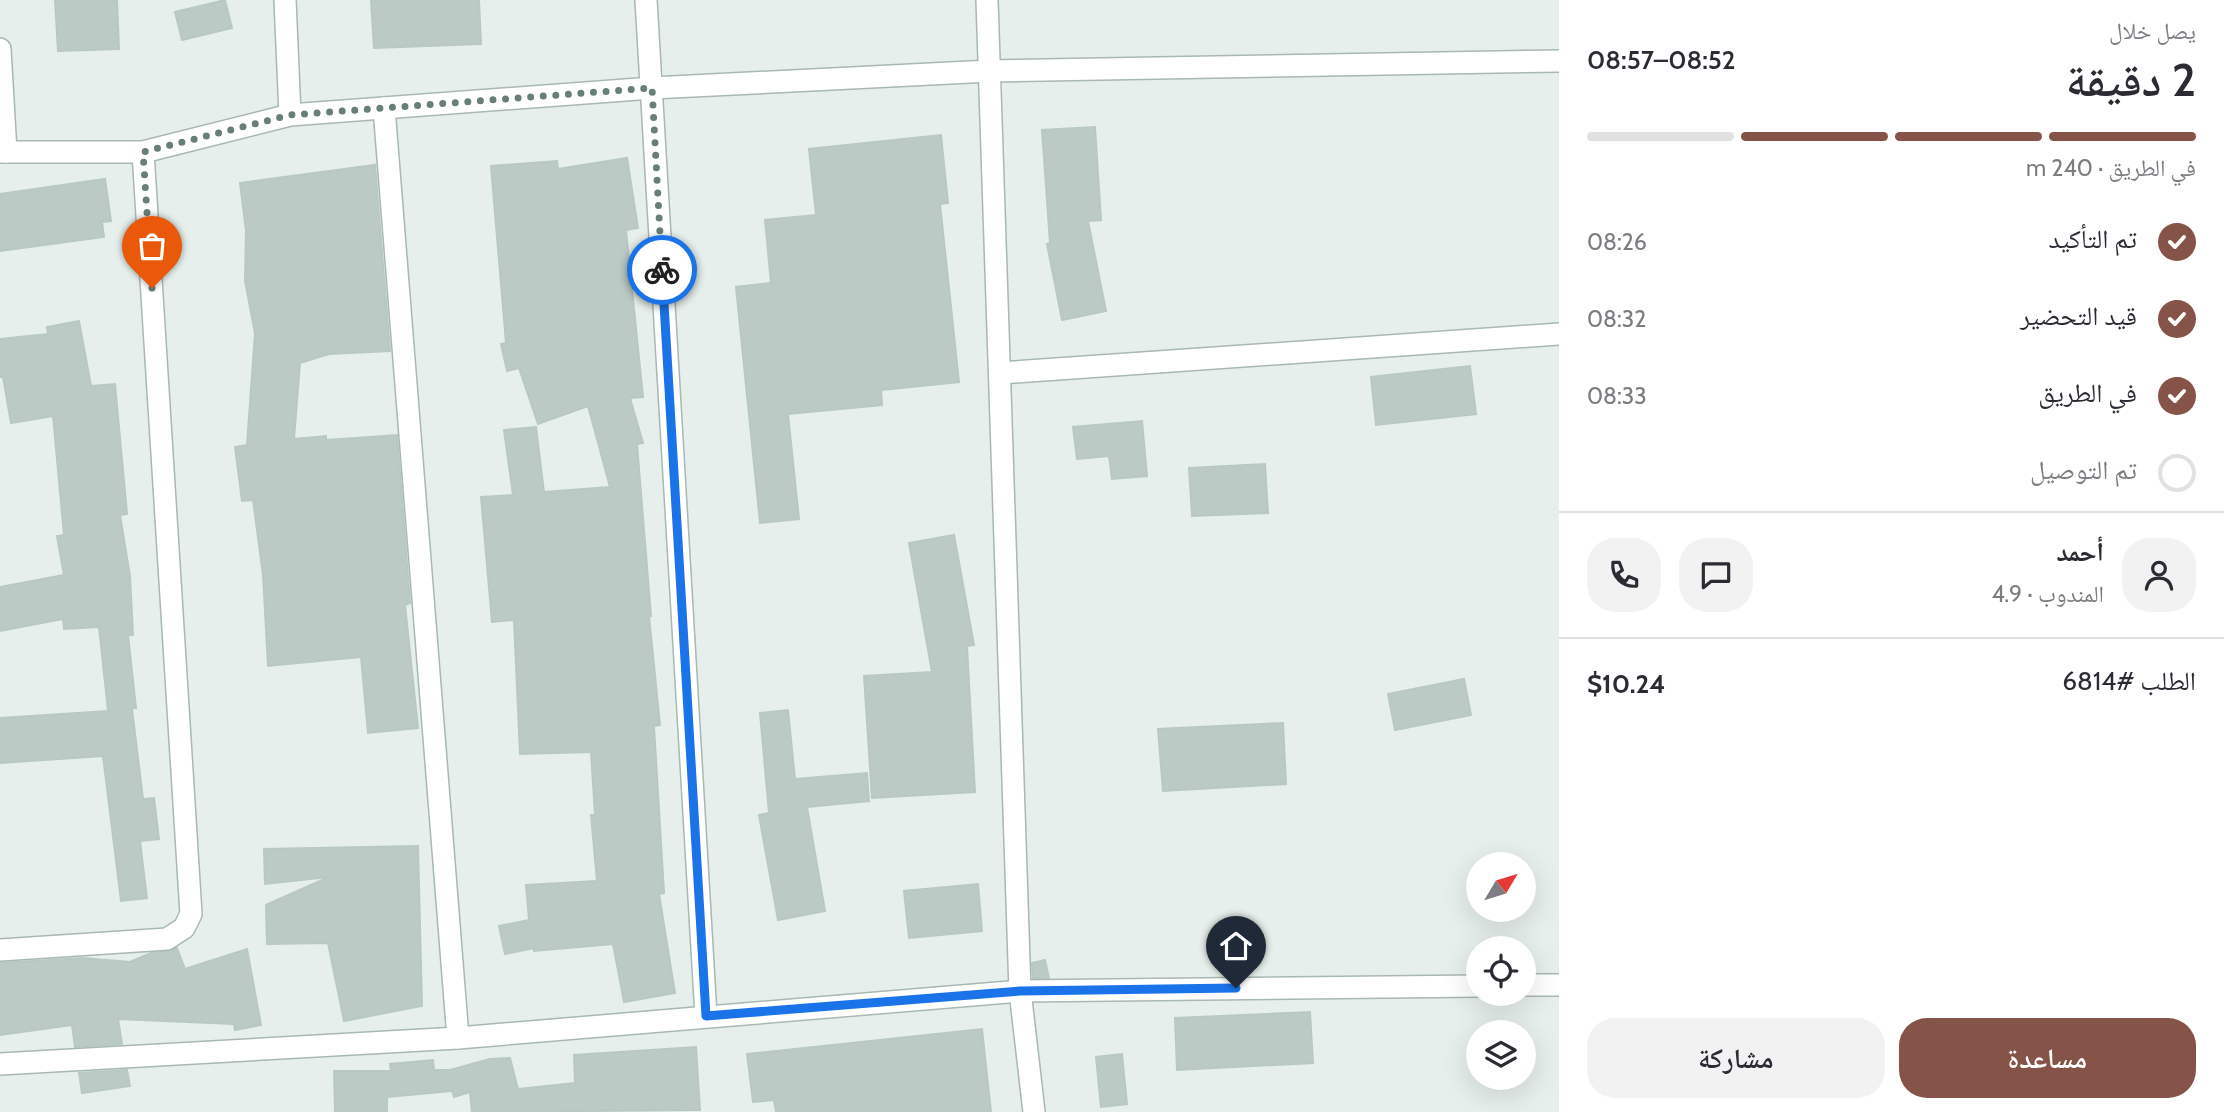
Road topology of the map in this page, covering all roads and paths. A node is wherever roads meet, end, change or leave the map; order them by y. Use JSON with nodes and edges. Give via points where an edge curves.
{"nodes":[{"id":1,"x":285,"y":0,"type":"edge"},
{"id":2,"x":646,"y":0,"type":"edge"},
{"id":3,"x":987,"y":0,"type":"edge"},
{"id":4,"x":0,"y":49,"type":"edge"},
{"id":5,"x":1559,"y":61,"type":"edge"},
{"id":6,"x":990,"y":71,"type":"junction"},
{"id":7,"x":652,"y":88,"type":"junction"},
{"id":8,"x":384,"y":108,"type":"junction"},
{"id":9,"x":290,"y":115,"type":"junction"},
{"id":10,"x":3,"y":152,"type":"edge"},
{"id":11,"x":143,"y":152,"type":"junction"},
{"id":12,"x":1559,"y":334,"type":"edge"},
{"id":13,"x":1000,"y":373,"type":"junction"},
{"id":14,"x":0,"y":950,"type":"edge"},
{"id":15,"x":1536,"y":985,"type":"edge"},
{"id":16,"x":1559,"y":985,"type":"edge"},
{"id":17,"x":1466,"y":986,"type":"edge"},
{"id":18,"x":1020,"y":991,"type":"junction"},
{"id":19,"x":706,"y":1016,"type":"junction"},
{"id":20,"x":458,"y":1038,"type":"junction"},
{"id":21,"x":0,"y":1064,"type":"edge"},
{"id":22,"x":1034,"y":1112,"type":"edge"}],
"edges":[{"from":1,"to":9,"type":"street"},
{"from":2,"to":7,"type":"street"},
{"from":3,"to":6,"type":"street"},
{"from":4,"to":10,"type":"street"},
{"from":5,"to":6,"type":"street"},
{"from":6,"to":7,"type":"street"},
{"from":6,"to":13,"type":"street"},
{"from":7,"to":8,"type":"street"},
{"from":7,"to":19,"type":"street"},
{"from":8,"to":9,"type":"street"},
{"from":8,"to":20,"type":"street"},
{"from":9,"to":11,"type":"street"},
{"from":10,"to":11,"type":"street"},
{"from":11,"to":14,"type":"street","via":[[191,914],[184,928],[167,939]]},
{"from":12,"to":13,"type":"street"},
{"from":13,"to":18,"type":"street"},
{"from":15,"to":16,"type":"street"},
{"from":17,"to":18,"type":"street"},
{"from":18,"to":19,"type":"street"},
{"from":18,"to":22,"type":"street"},
{"from":19,"to":20,"type":"street"},
{"from":20,"to":21,"type":"street"}]}
